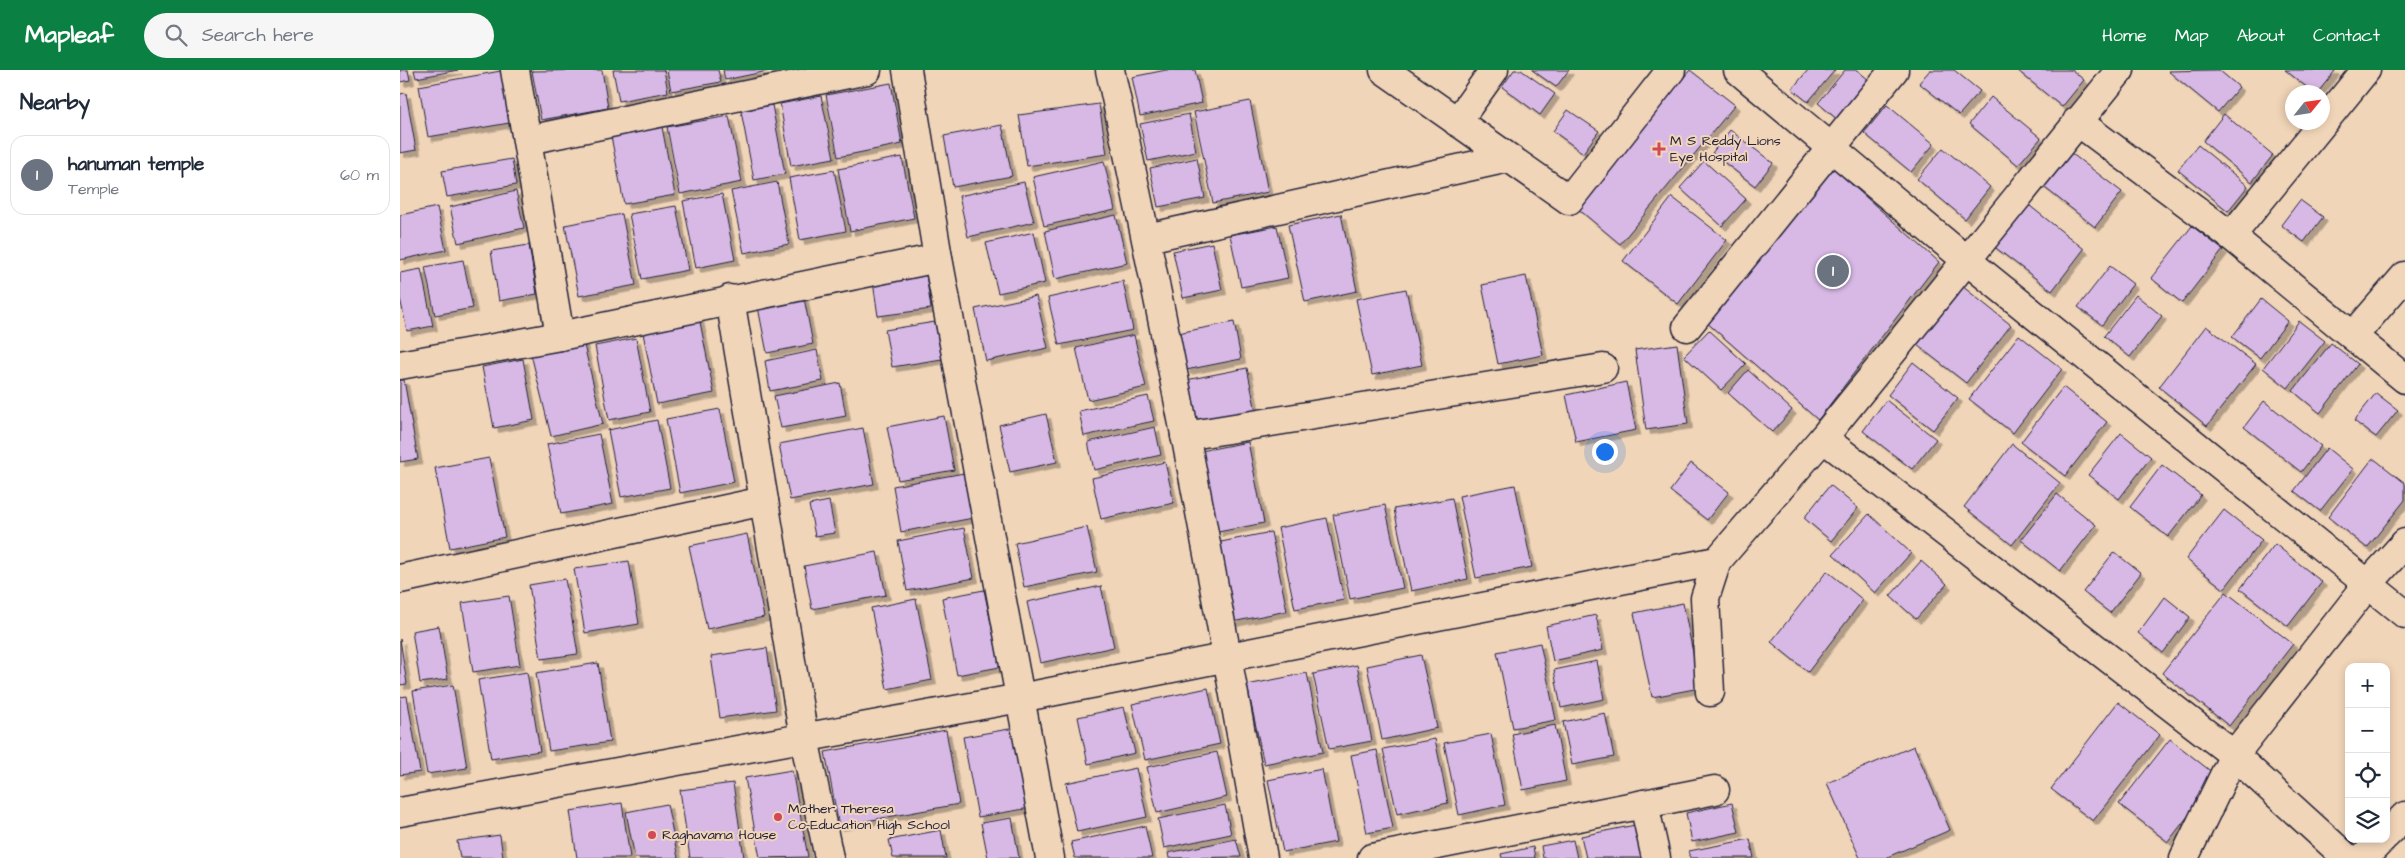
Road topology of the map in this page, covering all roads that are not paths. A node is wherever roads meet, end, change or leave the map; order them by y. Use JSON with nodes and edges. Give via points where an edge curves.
{"nodes":[{"id":1,"x":515,"y":70,"type":"edge"},
{"id":2,"x":867,"y":70,"type":"edge"},
{"id":3,"x":907,"y":70,"type":"edge"},
{"id":4,"x":1110,"y":70,"type":"edge"},
{"id":5,"x":1384,"y":70,"type":"edge"},
{"id":6,"x":1494,"y":70,"type":"edge"},
{"id":7,"x":1671,"y":70,"type":"edge"},
{"id":8,"x":1738,"y":70,"type":"edge"},
{"id":9,"x":1894,"y":70,"type":"edge"},
{"id":10,"x":2120,"y":70,"type":"edge"},
{"id":11,"x":2366,"y":70,"type":"edge"},
{"id":12,"x":2077,"y":121,"type":"junction"},
{"id":13,"x":1457,"y":122,"type":"junction"},
{"id":14,"x":528,"y":140,"type":"junction"},
{"id":15,"x":1831,"y":148,"type":"junction"},
{"id":16,"x":1508,"y":158,"type":"junction"},
{"id":17,"x":2231,"y":236,"type":"junction"},
{"id":18,"x":1147,"y":238,"type":"junction"},
{"id":19,"x":938,"y":258,"type":"junction"},
{"id":20,"x":1965,"y":259,"type":"junction"},
{"id":21,"x":2405,"y":276,"type":"edge"},
{"id":22,"x":730,"y":299,"type":"junction"},
{"id":23,"x":1687,"y":327,"type":"dead end"},
{"id":24,"x":560,"y":336,"type":"junction"},
{"id":25,"x":2353,"y":336,"type":"junction"},
{"id":26,"x":400,"y":364,"type":"edge"},
{"id":27,"x":1603,"y":368,"type":"dead end"},
{"id":28,"x":2405,"y":379,"type":"edge"},
{"id":29,"x":1185,"y":436,"type":"junction"},
{"id":30,"x":1823,"y":438,"type":"junction"},
{"id":31,"x":764,"y":502,"type":"junction"},
{"id":32,"x":2405,"y":543,"type":"edge"},
{"id":33,"x":1717,"y":561,"type":"junction"},
{"id":34,"x":400,"y":579,"type":"edge"},
{"id":35,"x":2368,"y":584,"type":"junction"},
{"id":36,"x":2405,"y":614,"type":"edge"},
{"id":37,"x":1228,"y":657,"type":"junction"},
{"id":38,"x":1710,"y":692,"type":"dead end"},
{"id":39,"x":1020,"y":698,"type":"junction"},
{"id":40,"x":804,"y":738,"type":"junction"},
{"id":41,"x":2234,"y":755,"type":"junction"},
{"id":42,"x":1715,"y":790,"type":"dead end"},
{"id":43,"x":1644,"y":804,"type":"junction"},
{"id":44,"x":400,"y":812,"type":"edge"},
{"id":45,"x":2405,"y":816,"type":"edge"},
{"id":46,"x":2390,"y":831,"type":"edge"},
{"id":47,"x":2378,"y":843,"type":"edge"},
{"id":48,"x":1472,"y":849,"type":"edge"},
{"id":49,"x":829,"y":858,"type":"edge"},
{"id":50,"x":1050,"y":858,"type":"edge"},
{"id":51,"x":1262,"y":858,"type":"edge"},
{"id":52,"x":1372,"y":858,"type":"edge"},
{"id":53,"x":1656,"y":858,"type":"edge"},
{"id":54,"x":2184,"y":858,"type":"edge"},
{"id":55,"x":2347,"y":858,"type":"edge"},
{"id":56,"x":2364,"y":858,"type":"edge"}],
"edges":[{"from":1,"to":14,"type":"street"},
{"from":2,"to":14,"type":"street"},
{"from":3,"to":19,"type":"street"},
{"from":4,"to":18,"type":"street"},
{"from":5,"to":13,"type":"street"},
{"from":6,"to":13,"type":"street"},
{"from":7,"to":16,"type":"street","via":[[1569,200]]},
{"from":8,"to":15,"type":"street"},
{"from":9,"to":15,"type":"street"},
{"from":10,"to":12,"type":"street"},
{"from":11,"to":17,"type":"street"},
{"from":12,"to":17,"type":"street"},
{"from":12,"to":20,"type":"street"},
{"from":13,"to":16,"type":"street"},
{"from":14,"to":24,"type":"street"},
{"from":15,"to":20,"type":"street"},
{"from":15,"to":23,"type":"street"},
{"from":16,"to":18,"type":"street"},
{"from":17,"to":25,"type":"street"},
{"from":18,"to":29,"type":"street"},
{"from":19,"to":22,"type":"street"},
{"from":19,"to":39,"type":"street"},
{"from":20,"to":30,"type":"street"},
{"from":20,"to":35,"type":"street"},
{"from":21,"to":25,"type":"street"},
{"from":22,"to":24,"type":"street"},
{"from":22,"to":31,"type":"street"},
{"from":24,"to":26,"type":"street"},
{"from":25,"to":28,"type":"street"},
{"from":27,"to":29,"type":"street"},
{"from":29,"to":37,"type":"street"},
{"from":30,"to":33,"type":"street"},
{"from":30,"to":41,"type":"street"},
{"from":31,"to":34,"type":"street"},
{"from":31,"to":40,"type":"street"},
{"from":32,"to":35,"type":"street"},
{"from":33,"to":37,"type":"street"},
{"from":33,"to":38,"type":"street","via":[[1704,598]]},
{"from":35,"to":36,"type":"street"},
{"from":35,"to":41,"type":"street"},
{"from":37,"to":39,"type":"street"},
{"from":37,"to":51,"type":"street"},
{"from":39,"to":40,"type":"street"},
{"from":39,"to":50,"type":"street"},
{"from":40,"to":44,"type":"street"},
{"from":40,"to":49,"type":"street"},
{"from":41,"to":54,"type":"street"},
{"from":41,"to":55,"type":"street"},
{"from":42,"to":43,"type":"street"},
{"from":43,"to":48,"type":"street"},
{"from":43,"to":53,"type":"street"},
{"from":45,"to":46,"type":"street"},
{"from":47,"to":56,"type":"street"},
{"from":48,"to":52,"type":"street"}]}
